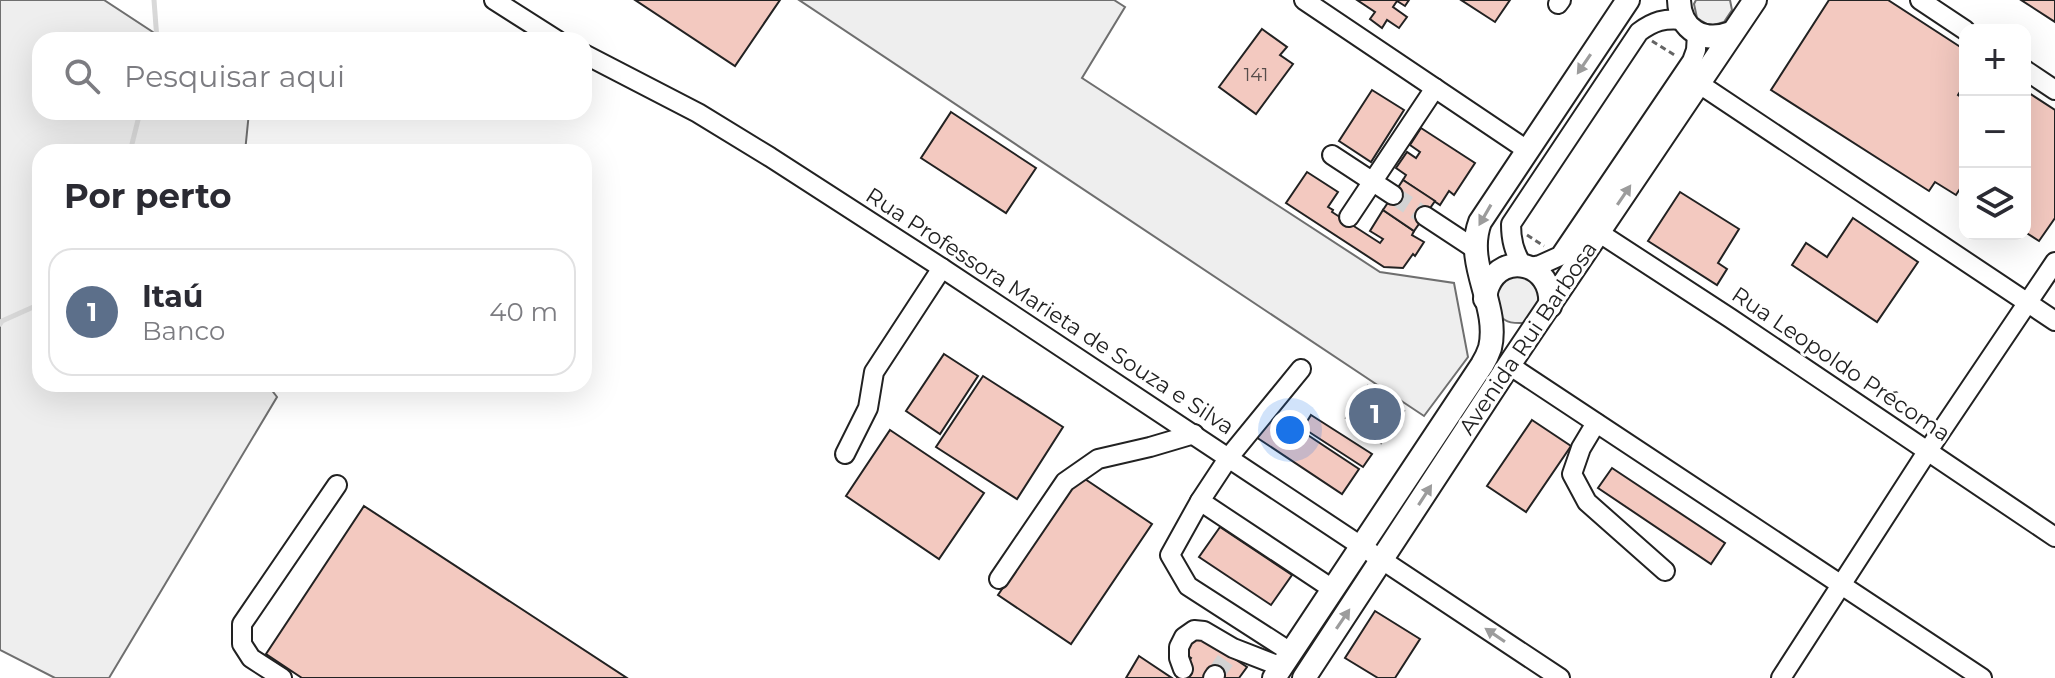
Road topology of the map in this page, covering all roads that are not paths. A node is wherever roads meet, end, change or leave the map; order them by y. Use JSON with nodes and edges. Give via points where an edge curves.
{"nodes":[{"id":1,"x":494,"y":0,"type":"edge"},
{"id":2,"x":1304,"y":0,"type":"edge"},
{"id":3,"x":1628,"y":0,"type":"edge"},
{"id":4,"x":1920,"y":0,"type":"edge"},
{"id":5,"x":1750,"y":4,"type":"edge"},
{"id":6,"x":1686,"y":18,"type":"edge"},
{"id":7,"x":1959,"y":26,"type":"edge"},
{"id":8,"x":544,"y":32,"type":"edge"},
{"id":9,"x":1731,"y":33,"type":"junction"},
{"id":10,"x":592,"y":58,"type":"edge"},
{"id":11,"x":2031,"y":74,"type":"edge"},
{"id":12,"x":1698,"y":83,"type":"junction"},
{"id":13,"x":1435,"y":88,"type":"junction"},
{"id":14,"x":2055,"y":90,"type":"edge"},
{"id":15,"x":1527,"y":150,"type":"junction"},
{"id":16,"x":1332,"y":155,"type":"dead end"},
{"id":17,"x":1373,"y":182,"type":"junction"},
{"id":18,"x":1393,"y":195,"type":"tunnel mouth"},
{"id":19,"x":1425,"y":216,"type":"tunnel mouth"},
{"id":20,"x":1349,"y":217,"type":"dead end"},
{"id":21,"x":1598,"y":232,"type":"junction"},
{"id":22,"x":1475,"y":249,"type":"junction"},
{"id":23,"x":2055,"y":262,"type":"edge"},
{"id":24,"x":1526,"y":266,"type":"junction"},
{"id":25,"x":942,"y":268,"type":"junction"},
{"id":26,"x":2027,"y":303,"type":"junction"},
{"id":27,"x":1488,"y":306,"type":"junction"},
{"id":28,"x":1545,"y":314,"type":"junction"},
{"id":29,"x":2055,"y":321,"type":"edge"},
{"id":30,"x":1509,"y":365,"type":"junction"},
{"id":31,"x":1301,"y":369,"type":"dead end"},
{"id":32,"x":1596,"y":423,"type":"junction"},
{"id":33,"x":1194,"y":434,"type":"junction"},
{"id":34,"x":1927,"y":452,"type":"junction"},
{"id":35,"x":845,"y":454,"type":"dead end"},
{"id":36,"x":1229,"y":457,"type":"junction"},
{"id":37,"x":337,"y":485,"type":"dead end"},
{"id":38,"x":1200,"y":501,"type":"junction"},
{"id":39,"x":2055,"y":537,"type":"edge"},
{"id":40,"x":1363,"y":547,"type":"junction"},
{"id":41,"x":1382,"y":560,"type":"junction"},
{"id":42,"x":1665,"y":571,"type":"dead end"},
{"id":43,"x":999,"y":579,"type":"dead end"},
{"id":44,"x":1842,"y":585,"type":"junction"},
{"id":45,"x":1334,"y":590,"type":"junction"},
{"id":46,"x":1283,"y":666,"type":"edge"},
{"id":47,"x":1183,"y":669,"type":"dead end"},
{"id":48,"x":282,"y":678,"type":"edge"},
{"id":49,"x":1304,"y":678,"type":"edge"},
{"id":50,"x":1560,"y":678,"type":"edge"},
{"id":51,"x":1781,"y":678,"type":"edge"},
{"id":52,"x":1982,"y":678,"type":"edge"}],
"edges":[{"from":1,"to":8,"type":"street"},
{"from":2,"to":13,"type":"street"},
{"from":3,"to":15,"type":"main road","name":"Avenida Rui Barbosa","one_way":true},
{"from":4,"to":7,"type":"street"},
{"from":5,"to":9,"type":"main road","name":"Avenida Rui Barbosa"},
{"from":6,"to":9,"type":"main road","via":[[1708,38]]},
{"from":6,"to":24,"type":"street","via":[[1696,50],[1692,61],[1560,256]]},
{"from":6,"to":24,"type":"street","via":[[1652,22],[1639,32],[1511,224],[1515,253]]},
{"from":9,"to":12,"type":"main road","name":"Avenida Rui Barbosa"},
{"from":10,"to":25,"type":"street","name":"Rua Professora Marieta de Souza e Silva","via":[[732,133]]},
{"from":11,"to":14,"type":"street"},
{"from":21,"to":12,"type":"main road","name":"Avenida Rui Barbosa","one_way":true},
{"from":12,"to":26,"type":"street"},
{"from":13,"to":15,"type":"street"},
{"from":13,"to":17,"type":"street"},
{"from":15,"to":22,"type":"main road","name":"Avenida Rui Barbosa","one_way":true,"via":[[1480,222]]},
{"from":16,"to":17,"type":"street"},
{"from":17,"to":18,"type":"street"},
{"from":17,"to":20,"type":"street"},
{"from":19,"to":22,"type":"street"},
{"from":21,"to":28,"type":"main road","name":"Avenida Rui Barbosa"},
{"from":21,"to":34,"type":"street","name":"Rua Leopoldo Précoma"},
{"from":22,"to":27,"type":"main road","name":"Avenida Rui Barbosa"},
{"from":23,"to":26,"type":"street"},
{"from":24,"to":27,"type":"main road","via":[[1496,274],[1488,285]]},
{"from":24,"to":28,"type":"main road","via":[[1547,283],[1551,294]]},
{"from":25,"to":33,"type":"street","name":"Rua Professora Marieta de Souza e Silva"},
{"from":25,"to":35,"type":"street","via":[[874,372],[868,408]]},
{"from":26,"to":29,"type":"street"},
{"from":26,"to":34,"type":"street"},
{"from":27,"to":28,"type":"main road","via":[[1500,325],[1514,330],[1528,329]]},
{"from":27,"to":40,"type":"main road","name":"Avenida Rui Barbosa","via":[[1490,350]]},
{"from":28,"to":30,"type":"main road","name":"Avenida Rui Barbosa"},
{"from":30,"to":32,"type":"street"},
{"from":41,"to":30,"type":"main road","name":"Avenida Rui Barbosa","one_way":true},
{"from":31,"to":36,"type":"street"},
{"from":32,"to":42,"type":"street","via":[[1572,474],[1587,502]]},
{"from":32,"to":44,"type":"street"},
{"from":33,"to":36,"type":"street","name":"Rua Professora Marieta de Souza e Silva"},
{"from":33,"to":43,"type":"street","via":[[1098,459],[1065,482]]},
{"from":34,"to":39,"type":"street","name":"Rua Leopoldo Précoma"},
{"from":34,"to":44,"type":"street"},
{"from":36,"to":38,"type":"street"},
{"from":36,"to":40,"type":"street","name":"Rua Professora Marieta de Souza e Silva"},
{"from":37,"to":48,"type":"street","via":[[242,624],[242,644],[251,658]]},
{"from":38,"to":45,"type":"street"},
{"from":38,"to":46,"type":"street","via":[[1170,555],[1188,586]]},
{"from":40,"to":41,"type":"street","name":"Rua Professora Marieta de Souza e Silva"},
{"from":40,"to":45,"type":"main road","name":"Avenida Rui Barbosa"},
{"from":49,"to":41,"type":"main road","name":"Avenida Rui Barbosa","one_way":true},
{"from":50,"to":41,"type":"street","name":"Rua Professora Marieta de Souza e Silva","one_way":true},
{"from":44,"to":51,"type":"street"},
{"from":44,"to":52,"type":"street"},
{"from":45,"to":46,"type":"main road","name":"Avenida Rui Barbosa"},
{"from":46,"to":47,"type":"street","via":[[1231,651],[1204,631],[1194,630],[1179,647]]}]}
